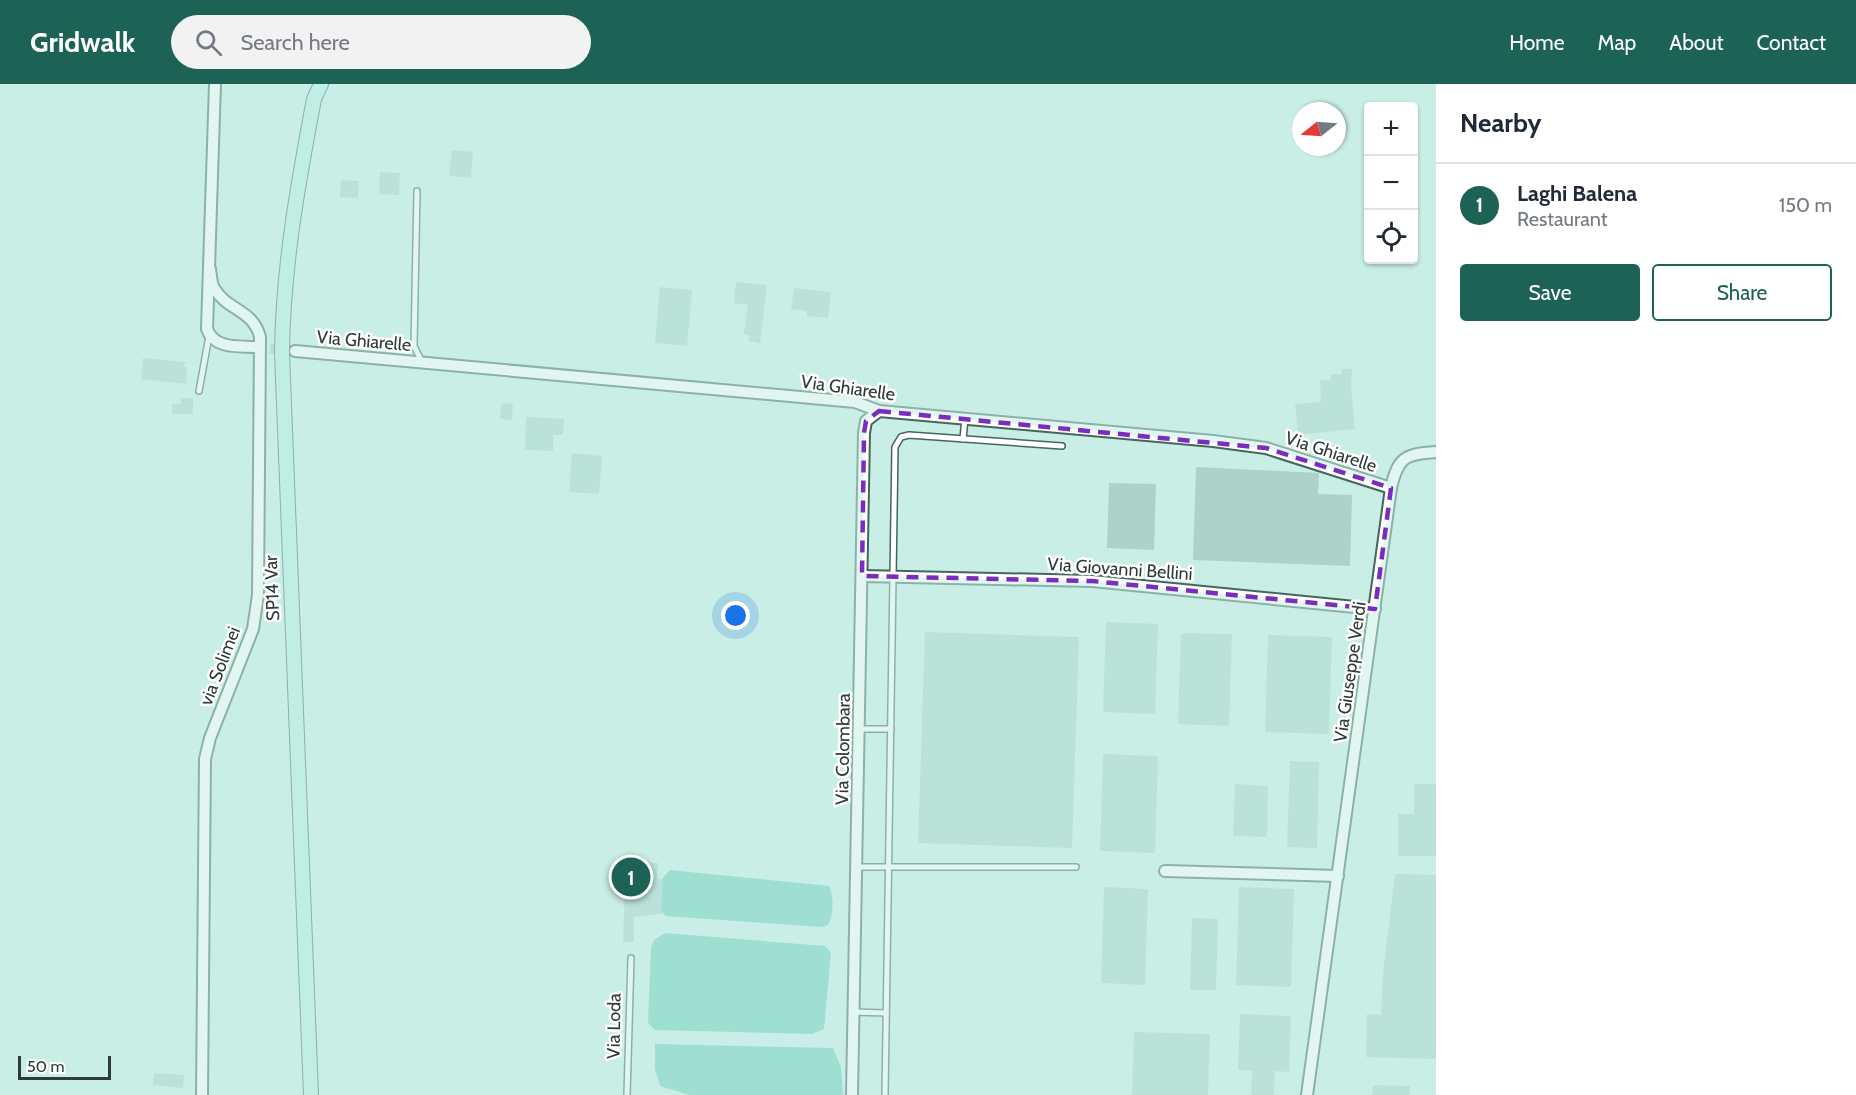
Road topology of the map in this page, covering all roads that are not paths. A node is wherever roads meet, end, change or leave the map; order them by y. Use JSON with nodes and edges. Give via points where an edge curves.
{"nodes":[{"id":1,"x":215,"y":84,"type":"edge"},
{"id":2,"x":321,"y":84,"type":"edge"},
{"id":3,"x":417,"y":191,"type":"dead end"},
{"id":4,"x":210,"y":269,"type":"junction"},
{"id":5,"x":209,"y":336,"type":"junction"},
{"id":6,"x":255,"y":347,"type":"tunnel mouth"},
{"id":7,"x":295,"y":351,"type":"tunnel mouth"},
{"id":8,"x":423,"y":363,"type":"junction"},
{"id":9,"x":199,"y":391,"type":"dead end"},
{"id":10,"x":879,"y":411,"type":"junction"},
{"id":11,"x":965,"y":418,"type":"junction"},
{"id":12,"x":963,"y":439,"type":"junction"},
{"id":13,"x":1062,"y":446,"type":"dead end"},
{"id":14,"x":1436,"y":452,"type":"edge"},
{"id":15,"x":1391,"y":488,"type":"junction"},
{"id":16,"x":862,"y":576,"type":"junction"},
{"id":17,"x":893,"y":576,"type":"junction"},
{"id":18,"x":1375,"y":609,"type":"junction"},
{"id":19,"x":860,"y":729,"type":"junction"},
{"id":20,"x":891,"y":729,"type":"junction"},
{"id":21,"x":857,"y":867,"type":"junction"},
{"id":22,"x":888,"y":867,"type":"junction"},
{"id":23,"x":1076,"y":867,"type":"dead end"},
{"id":24,"x":1165,"y":871,"type":"dead end"},
{"id":25,"x":1338,"y":876,"type":"junction"},
{"id":26,"x":631,"y":958,"type":"dead end"},
{"id":27,"x":854,"y":1012,"type":"junction"},
{"id":28,"x":886,"y":1013,"type":"junction"},
{"id":29,"x":202,"y":1095,"type":"edge"},
{"id":30,"x":311,"y":1095,"type":"edge"},
{"id":31,"x":627,"y":1095,"type":"edge"},
{"id":32,"x":852,"y":1095,"type":"edge"},
{"id":33,"x":885,"y":1095,"type":"edge"},
{"id":34,"x":1307,"y":1095,"type":"edge"}],
"edges":[{"from":1,"to":4,"type":"street"},
{"from":2,"to":30,"type":"main road","name":"SP14 Var","via":[[314,99],[293,209],[282,353]]},
{"from":3,"to":8,"type":"lane","via":[[414,346]]},
{"from":4,"to":5,"type":"street","via":[[206,322]]},
{"from":4,"to":29,"type":"street","name":"via Solimei","via":[[213,287],[225,302],[252,319],[260,337],[258,595],[253,629],[210,738],[206,759]]},
{"from":5,"to":6,"type":"street","via":[[218,343]]},
{"from":5,"to":9,"type":"lane"},
{"from":7,"to":8,"type":"street","name":"Via Ghiarelle"},
{"from":8,"to":10,"type":"street","name":"Via Ghiarelle","via":[[855,402]]},
{"from":10,"to":11,"type":"street","name":"Via Ghiarelle"},
{"from":10,"to":16,"type":"street","name":"Via Colombara","via":[[866,421],[864,433]]},
{"from":11,"to":12,"type":"lane"},
{"from":11,"to":15,"type":"street","name":"Via Ghiarelle","via":[[1266,448]]},
{"from":12,"to":13,"type":"lane"},
{"from":12,"to":17,"type":"lane","via":[[909,435],[897,441]]},
{"from":14,"to":15,"type":"street","name":"Via Giuseppe Verdi","via":[[1411,455],[1398,465]]},
{"from":15,"to":18,"type":"street","name":"Via Giuseppe Verdi"},
{"from":16,"to":17,"type":"street","name":"Via Giovanni Bellini"},
{"from":16,"to":19,"type":"street","name":"Via Colombara"},
{"from":17,"to":18,"type":"street","name":"Via Giovanni Bellini","via":[[1092,581]]},
{"from":17,"to":20,"type":"lane"},
{"from":18,"to":25,"type":"street","name":"Via Giuseppe Verdi"},
{"from":19,"to":20,"type":"lane"},
{"from":19,"to":21,"type":"street","name":"Via Colombara"},
{"from":20,"to":22,"type":"lane"},
{"from":21,"to":22,"type":"lane"},
{"from":21,"to":27,"type":"street","name":"Via Colombara"},
{"from":22,"to":23,"type":"lane"},
{"from":22,"to":28,"type":"lane"},
{"from":24,"to":25,"type":"street"},
{"from":25,"to":34,"type":"street","name":"Via Giuseppe Verdi"},
{"from":26,"to":31,"type":"lane","name":"Via Loda"},
{"from":27,"to":28,"type":"lane"},
{"from":27,"to":32,"type":"street","name":"Via Colombara"},
{"from":28,"to":33,"type":"lane"}]}
